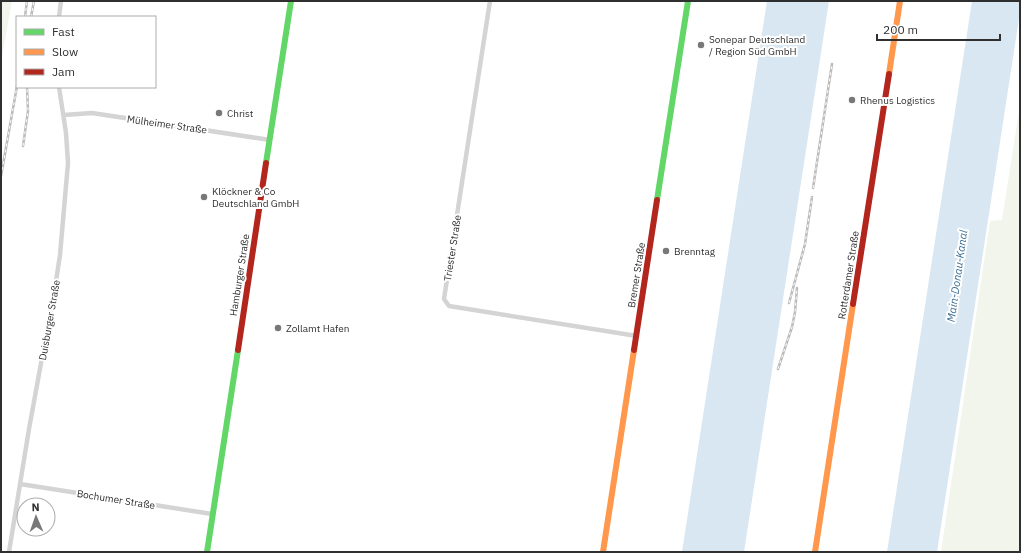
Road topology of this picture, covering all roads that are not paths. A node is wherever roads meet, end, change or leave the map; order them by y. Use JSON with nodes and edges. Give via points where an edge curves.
{"nodes":[{"id":1,"x":61,"y":1,"type":"edge"},
{"id":2,"x":292,"y":1,"type":"edge"},
{"id":3,"x":490,"y":1,"type":"edge"},
{"id":4,"x":688,"y":1,"type":"edge"},
{"id":5,"x":900,"y":1,"type":"edge"},
{"id":6,"x":59,"y":16,"type":"edge"},
{"id":7,"x":59,"y":88,"type":"edge"},
{"id":8,"x":64,"y":115,"type":"junction"},
{"id":9,"x":270,"y":140,"type":"junction"},
{"id":10,"x":637,"y":336,"type":"junction"},
{"id":11,"x":20,"y":484,"type":"junction"},
{"id":12,"x":212,"y":514,"type":"junction"},
{"id":13,"x":9,"y":552,"type":"edge"},
{"id":14,"x":206,"y":552,"type":"edge"},
{"id":15,"x":603,"y":552,"type":"edge"},
{"id":16,"x":815,"y":552,"type":"edge"}],
"edges":[{"from":1,"to":6,"type":"street"},
{"from":2,"to":9,"type":"street","name":"Hamburger Straße"},
{"from":3,"to":10,"type":"street","name":"Triester Straße","via":[[444,299],[449,306]]},
{"from":4,"to":10,"type":"street","name":"Bremer Straße"},
{"from":5,"to":16,"type":"street","name":"Rotterdamer Straße"},
{"from":7,"to":8,"type":"street","name":"Duisburger Straße"},
{"from":8,"to":9,"type":"street","name":"Mülheimer Straße","via":[[92,113]]},
{"from":8,"to":11,"type":"street","name":"Duisburger Straße","via":[[68,163],[60,255]]},
{"from":9,"to":12,"type":"street","name":"Hamburger Straße"},
{"from":10,"to":15,"type":"street","name":"Bremer Straße"},
{"from":11,"to":12,"type":"street","name":"Bochumer Straße"},
{"from":11,"to":13,"type":"street","name":"Duisburger Straße"},
{"from":12,"to":14,"type":"street","name":"Hamburger Straße"}]}
